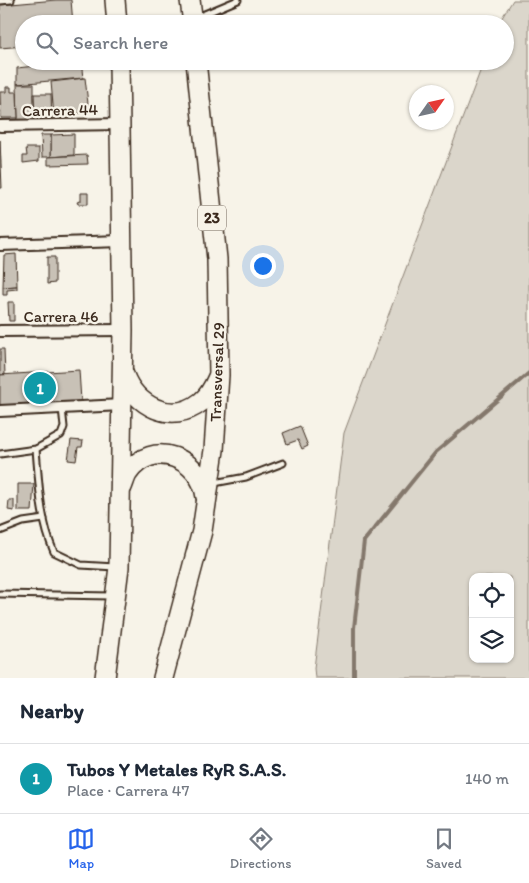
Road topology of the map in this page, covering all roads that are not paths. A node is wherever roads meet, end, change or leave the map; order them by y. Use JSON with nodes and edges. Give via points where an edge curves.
{"nodes":[{"id":1,"x":10,"y":0,"type":"edge"},
{"id":2,"x":116,"y":0,"type":"edge"},
{"id":3,"x":238,"y":0,"type":"edge"},
{"id":4,"x":0,"y":1,"type":"edge"},
{"id":5,"x":192,"y":14,"type":"edge"},
{"id":6,"x":117,"y":15,"type":"edge"},
{"id":7,"x":119,"y":70,"type":"edge"},
{"id":8,"x":197,"y":70,"type":"edge"},
{"id":9,"x":120,"y":124,"type":"junction"},
{"id":10,"x":0,"y":126,"type":"edge"},
{"id":11,"x":121,"y":241,"type":"junction"},
{"id":12,"x":0,"y":245,"type":"edge"},
{"id":13,"x":123,"y":330,"type":"junction"},
{"id":14,"x":0,"y":331,"type":"edge"},
{"id":15,"x":123,"y":372,"type":"junction"},
{"id":16,"x":219,"y":375,"type":"junction"},
{"id":17,"x":122,"y":405,"type":"junction"},
{"id":18,"x":62,"y":408,"type":"junction"},
{"id":19,"x":0,"y":411,"type":"edge"},
{"id":20,"x":36,"y":449,"type":"junction"},
{"id":21,"x":0,"y":454,"type":"edge"},
{"id":22,"x":284,"y":463,"type":"dead end"},
{"id":23,"x":121,"y":489,"type":"junction"},
{"id":24,"x":208,"y":494,"type":"junction"},
{"id":25,"x":44,"y":519,"type":"junction"},
{"id":26,"x":0,"y":531,"type":"edge"},
{"id":27,"x":119,"y":567,"type":"junction"},
{"id":28,"x":0,"y":594,"type":"edge"},
{"id":29,"x":116,"y":596,"type":"junction"},
{"id":30,"x":105,"y":678,"type":"edge"},
{"id":31,"x":163,"y":678,"type":"edge"}],
"edges":[{"from":1,"to":4,"type":"lane"},
{"from":2,"to":6,"type":"highway"},
{"from":3,"to":5,"type":"lane"},
{"from":7,"to":9,"type":"highway"},
{"from":8,"to":16,"type":"highway","name":"Transversal 29","number":"23","via":[[217,259]]},
{"from":9,"to":10,"type":"street","name":"Carrera 44"},
{"from":9,"to":11,"type":"highway"},
{"from":11,"to":12,"type":"street"},
{"from":11,"to":13,"type":"highway"},
{"from":13,"to":14,"type":"street","name":"Carrera 46"},
{"from":13,"to":15,"type":"highway"},
{"from":15,"to":16,"type":"highway","via":[[128,388],[139,400],[153,409],[169,412],[186,410],[200,403],[212,390]]},
{"from":15,"to":17,"type":"highway"},
{"from":16,"to":24,"type":"highway","name":"Transversal 29","number":"23"},
{"from":17,"to":18,"type":"street"},
{"from":17,"to":23,"type":"highway"},
{"from":18,"to":19,"type":"street"},
{"from":18,"to":20,"type":"lane","via":[[62,435]]},
{"from":20,"to":21,"type":"lane"},
{"from":20,"to":25,"type":"lane"},
{"from":22,"to":24,"type":"lane"},
{"from":23,"to":24,"type":"highway","via":[[128,472],[142,460],[160,455],[179,458],[195,468]]},
{"from":23,"to":27,"type":"highway"},
{"from":24,"to":31,"type":"highway","name":"Transversal 29","number":"23","via":[[202,531]]},
{"from":25,"to":26,"type":"lane","via":[[23,522]]},
{"from":25,"to":27,"type":"lane","via":[[54,552],[80,565]]},
{"from":27,"to":29,"type":"highway"},
{"from":28,"to":29,"type":"lane"},
{"from":29,"to":30,"type":"highway"}]}
